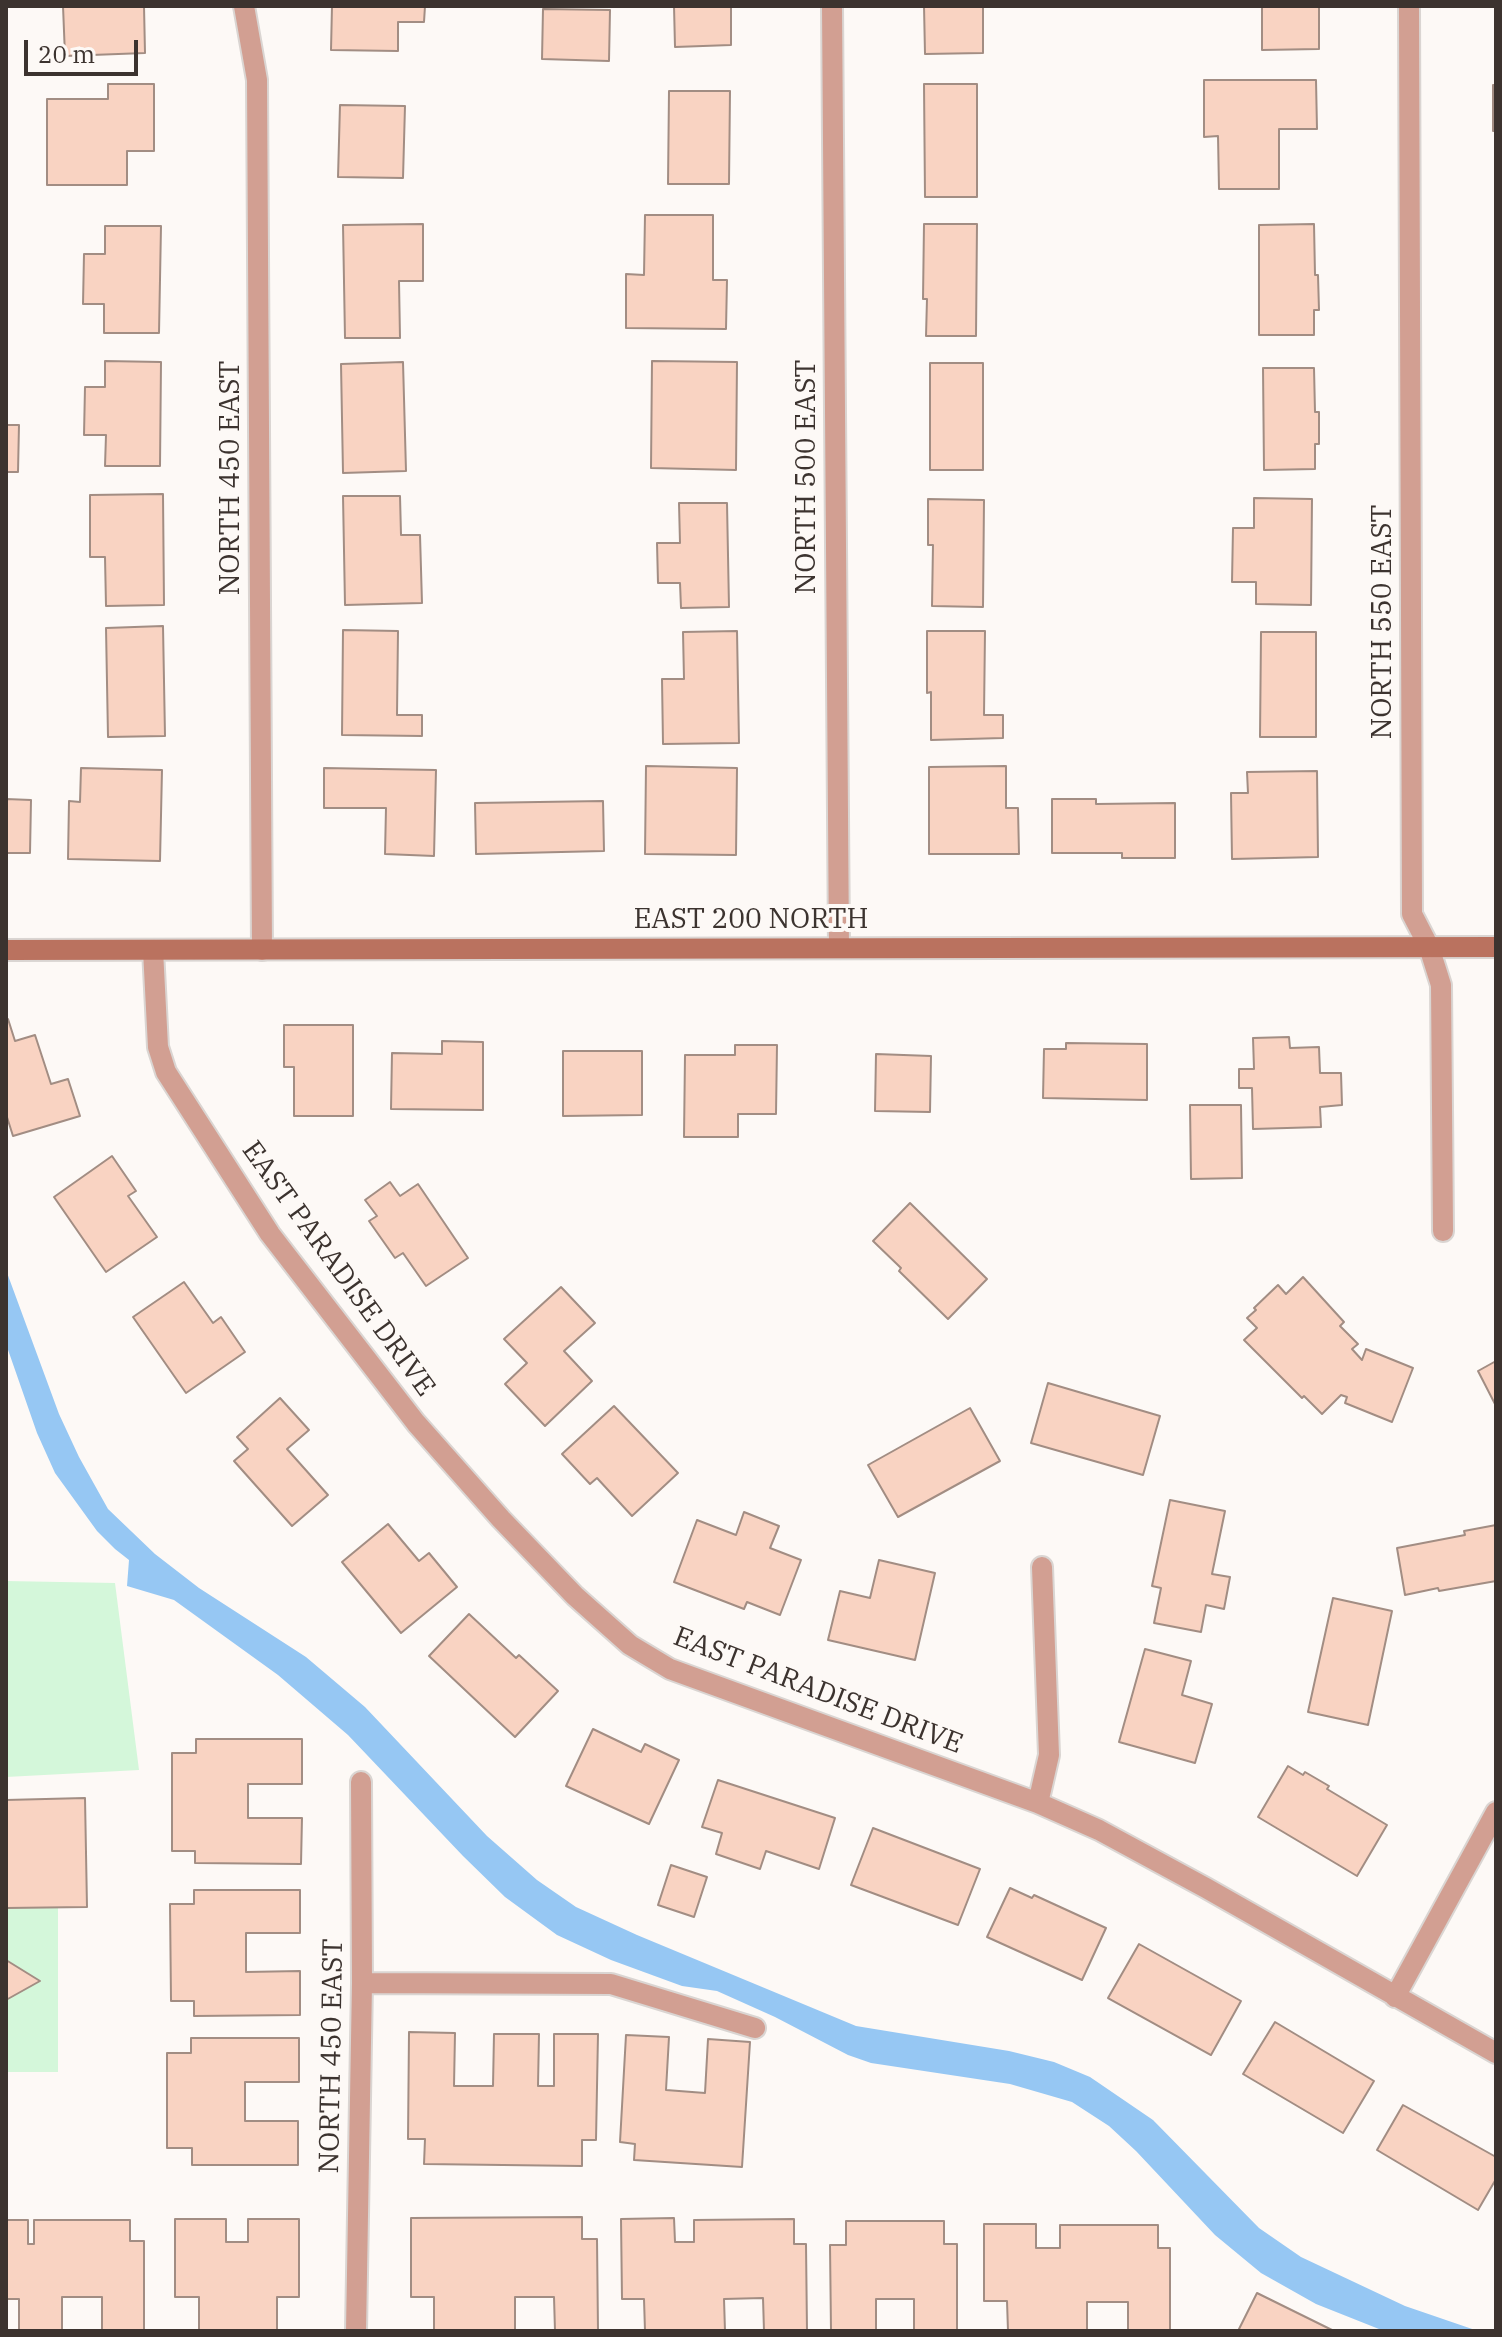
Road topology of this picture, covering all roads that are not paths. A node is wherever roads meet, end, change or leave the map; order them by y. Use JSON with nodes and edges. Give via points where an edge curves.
{"nodes":[{"id":1,"x":244,"y":6,"type":"edge"},
{"id":2,"x":832,"y":6,"type":"edge"},
{"id":3,"x":1409,"y":6,"type":"edge"},
{"id":4,"x":1429,"y":947,"type":"junction"},
{"id":5,"x":1496,"y":947,"type":"edge"},
{"id":6,"x":839,"y":948,"type":"junction"},
{"id":7,"x":6,"y":950,"type":"edge"},
{"id":8,"x":153,"y":950,"type":"junction"},
{"id":9,"x":262,"y":950,"type":"junction"},
{"id":10,"x":1443,"y":1231,"type":"dead end"},
{"id":11,"x":1042,"y":1567,"type":"dead end"},
{"id":12,"x":361,"y":1782,"type":"dead end"},
{"id":13,"x":1038,"y":1803,"type":"junction"},
{"id":14,"x":1496,"y":1812,"type":"edge"},
{"id":15,"x":362,"y":1983,"type":"junction"},
{"id":16,"x":1395,"y":1997,"type":"junction"},
{"id":17,"x":755,"y":2028,"type":"dead end"},
{"id":18,"x":1496,"y":2053,"type":"edge"},
{"id":19,"x":356,"y":2331,"type":"edge"}],
"edges":[{"from":1,"to":9,"type":"street","name":"NORTH 450 EAST","via":[[257,80]]},
{"from":2,"to":6,"type":"street","name":"NORTH 500 EAST"},
{"from":3,"to":4,"type":"street","name":"NORTH 550 EAST","via":[[1412,914]]},
{"from":4,"to":5,"type":"street","name":"EAST 200 NORTH"},
{"from":4,"to":6,"type":"street","name":"EAST 200 NORTH"},
{"from":4,"to":10,"type":"street","name":"NORTH 550 EAST","via":[[1441,985]]},
{"from":6,"to":9,"type":"street","name":"EAST 200 NORTH"},
{"from":7,"to":8,"type":"street","name":"EAST 200 NORTH"},
{"from":8,"to":9,"type":"street","name":"EAST 200 NORTH"},
{"from":8,"to":13,"type":"street","name":"EAST PARADISE DRIVE","via":[[158,1047],[166,1072],[270,1234],[416,1423],[575,1596],[630,1645],[670,1669]]},
{"from":11,"to":13,"type":"street","via":[[1049,1755]]},
{"from":12,"to":15,"type":"street","name":"NORTH 450 EAST"},
{"from":13,"to":16,"type":"street","name":"EAST PARADISE DRIVE","via":[[1206,1888]]},
{"from":14,"to":16,"type":"street"},
{"from":15,"to":17,"type":"street","via":[[611,1984]]},
{"from":15,"to":19,"type":"street","name":"NORTH 450 EAST"},
{"from":16,"to":18,"type":"street","name":"EAST PARADISE DRIVE"}]}
